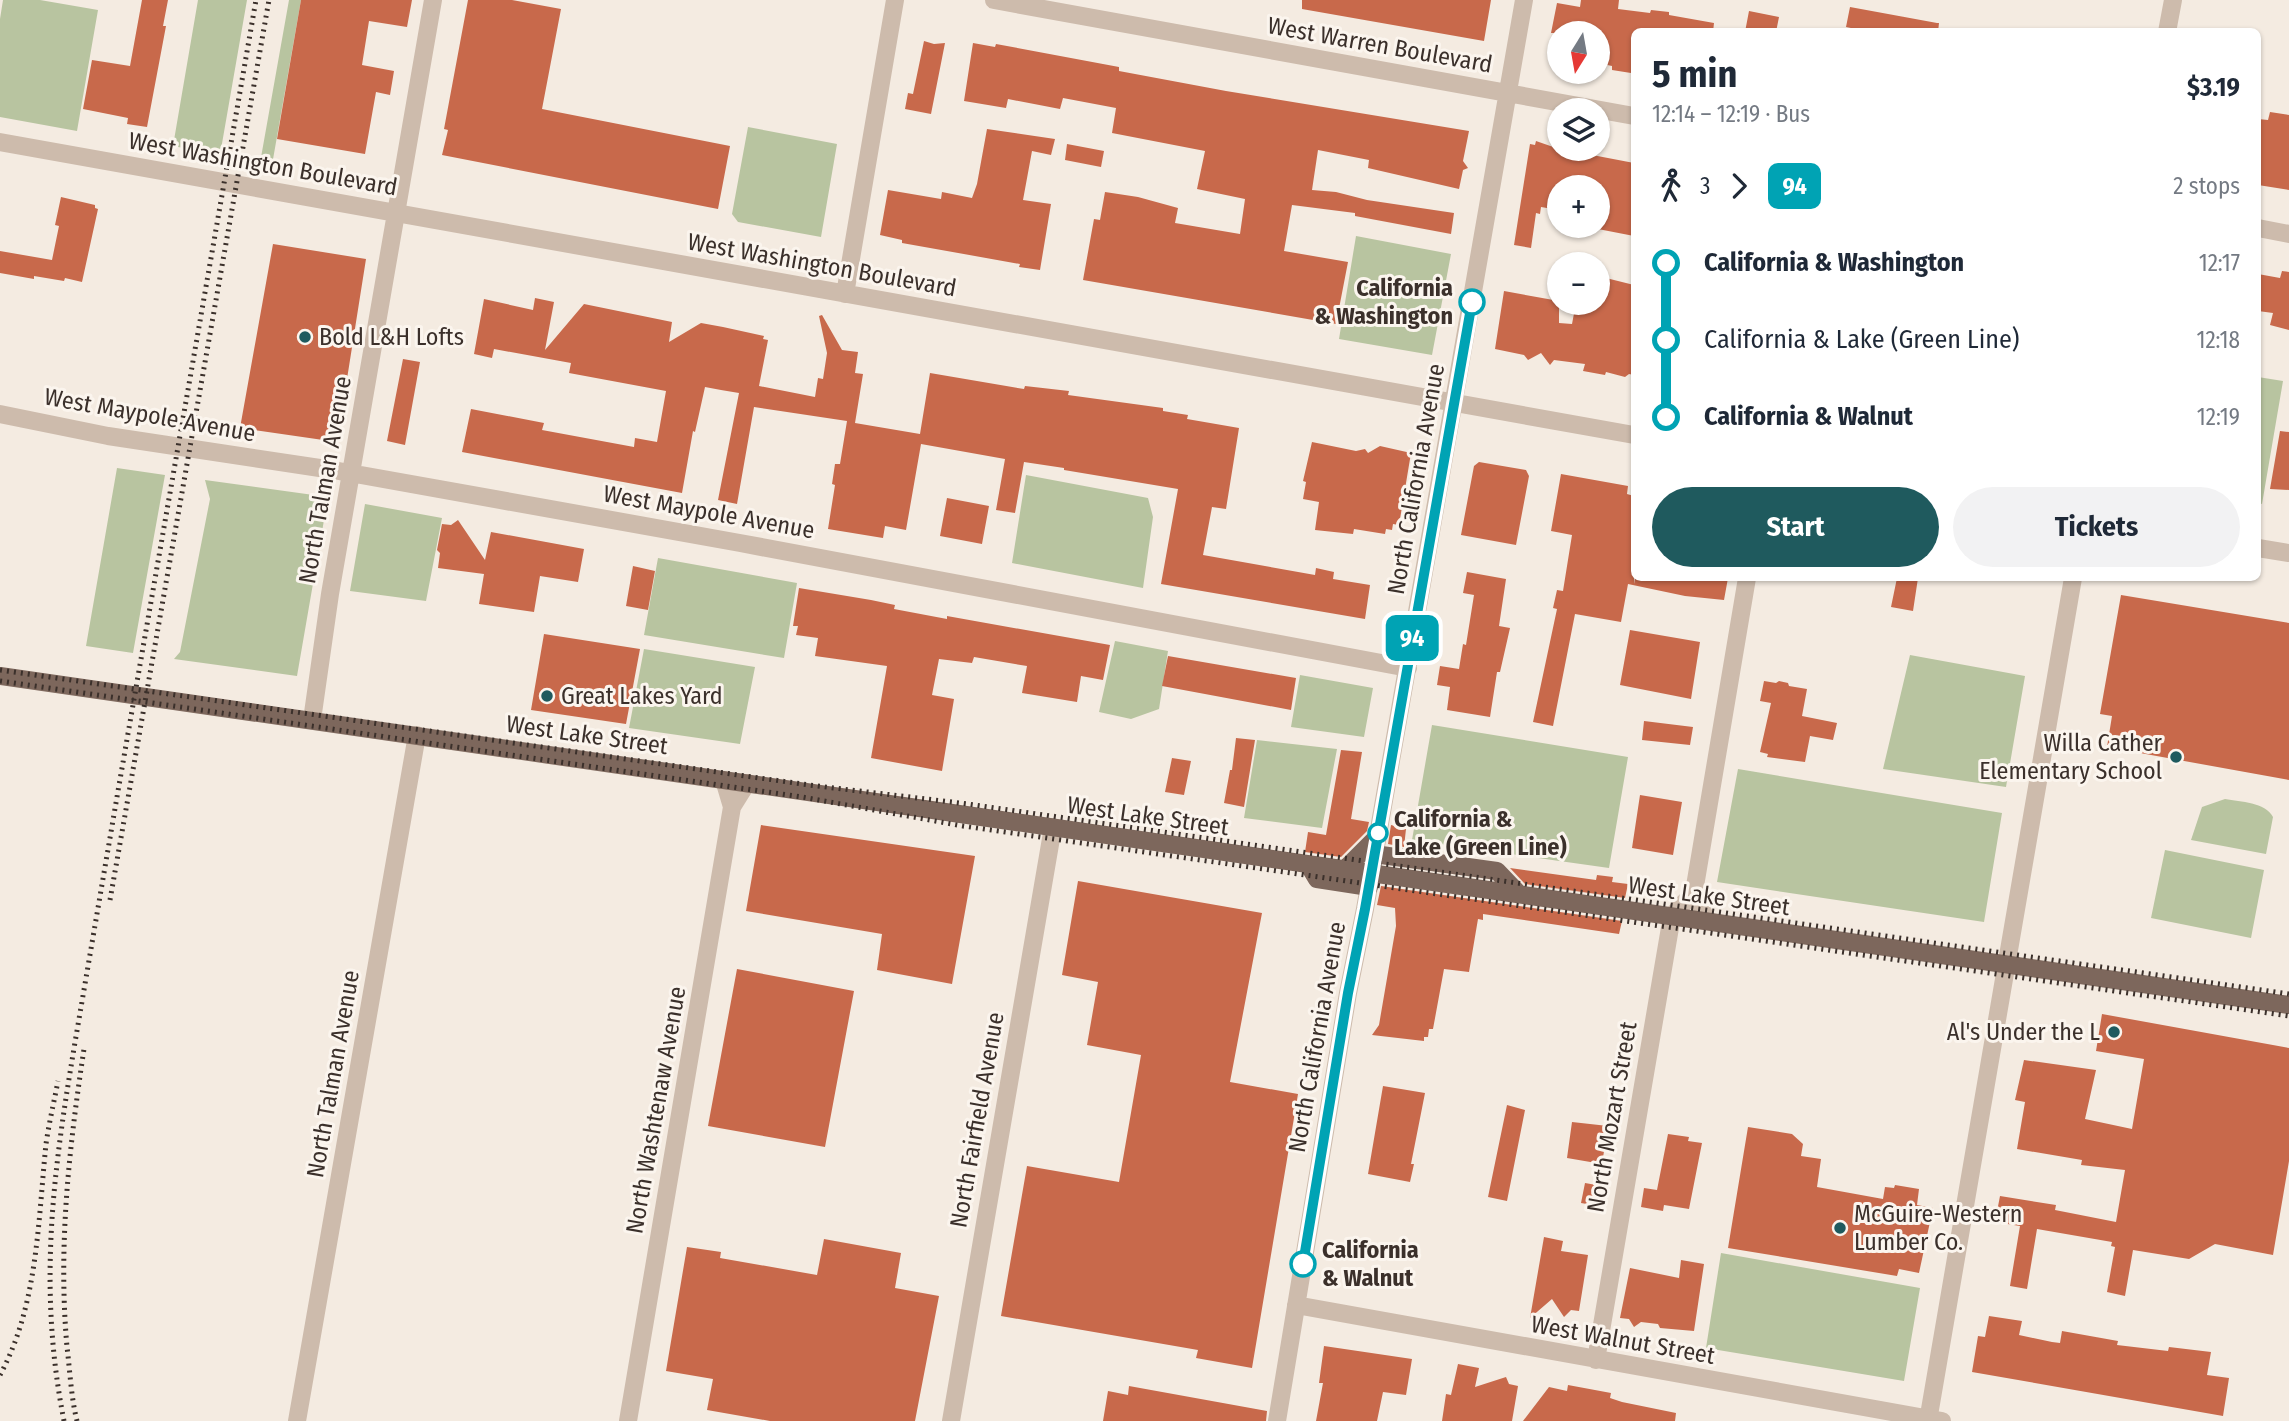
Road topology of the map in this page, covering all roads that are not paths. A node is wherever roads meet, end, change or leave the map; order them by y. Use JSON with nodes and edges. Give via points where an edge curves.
{"nodes":[{"id":1,"x":433,"y":0,"type":"edge"},
{"id":2,"x":895,"y":0,"type":"edge"},
{"id":3,"x":994,"y":0,"type":"edge"},
{"id":4,"x":1524,"y":0,"type":"edge"},
{"id":5,"x":2173,"y":0,"type":"edge"},
{"id":6,"x":2168,"y":28,"type":"edge"},
{"id":7,"x":1508,"y":93,"type":"junction"},
{"id":8,"x":1631,"y":115,"type":"edge"},
{"id":9,"x":0,"y":142,"type":"edge"},
{"id":10,"x":396,"y":213,"type":"junction"},
{"id":11,"x":2261,"y":229,"type":"edge"},
{"id":12,"x":2289,"y":234,"type":"edge"},
{"id":13,"x":845,"y":294,"type":"junction"},
{"id":14,"x":1455,"y":403,"type":"junction"},
{"id":15,"x":0,"y":414,"type":"edge"},
{"id":16,"x":1631,"y":434,"type":"edge"},
{"id":17,"x":351,"y":473,"type":"junction"},
{"id":18,"x":2261,"y":548,"type":"edge"},
{"id":19,"x":2289,"y":553,"type":"edge"},
{"id":20,"x":1746,"y":581,"type":"edge"},
{"id":21,"x":2072,"y":581,"type":"edge"},
{"id":22,"x":1408,"y":668,"type":"junction"},
{"id":23,"x":0,"y":676,"type":"edge"},
{"id":24,"x":312,"y":720,"type":"junction"},
{"id":25,"x":417,"y":735,"type":"junction"},
{"id":26,"x":724,"y":780,"type":"junction"},
{"id":27,"x":747,"y":783,"type":"junction"},
{"id":28,"x":732,"y":807,"type":"junction"},
{"id":29,"x":1053,"y":827,"type":"junction"},
{"id":30,"x":1376,"y":846,"type":"junction"},
{"id":31,"x":1308,"y":864,"type":"junction"},
{"id":32,"x":1345,"y":869,"type":"junction"},
{"id":33,"x":1370,"y":880,"type":"junction"},
{"id":34,"x":1694,"y":892,"type":"junction"},
{"id":35,"x":1518,"y":894,"type":"junction"},
{"id":36,"x":1672,"y":916,"type":"junction"},
{"id":37,"x":1707,"y":921,"type":"junction"},
{"id":38,"x":2006,"y":964,"type":"junction"},
{"id":39,"x":2289,"y":1005,"type":"edge"},
{"id":40,"x":1296,"y":1305,"type":"junction"},
{"id":41,"x":1596,"y":1360,"type":"junction"},
{"id":42,"x":1933,"y":1420,"type":"edge"},
{"id":43,"x":297,"y":1421,"type":"edge"},
{"id":44,"x":628,"y":1421,"type":"edge"},
{"id":45,"x":951,"y":1421,"type":"edge"},
{"id":46,"x":1277,"y":1421,"type":"edge"}],
"edges":[{"from":1,"to":10,"type":"street","name":"North Talman Avenue"},
{"from":2,"to":13,"type":"street"},
{"from":3,"to":7,"type":"street","name":"West Warren Boulevard"},
{"from":4,"to":7,"type":"street","name":"North California Avenue"},
{"from":5,"to":6,"type":"street"},
{"from":7,"to":8,"type":"street","name":"West Warren Boulevard"},
{"from":7,"to":14,"type":"street","name":"North California Avenue"},
{"from":9,"to":10,"type":"street","name":"West Washington Boulevard"},
{"from":10,"to":13,"type":"street","name":"West Washington Boulevard"},
{"from":10,"to":17,"type":"street","name":"North Talman Avenue"},
{"from":11,"to":12,"type":"street"},
{"from":13,"to":14,"type":"street","name":"West Washington Boulevard"},
{"from":14,"to":16,"type":"street","name":"West Washington Boulevard"},
{"from":14,"to":22,"type":"street","name":"North California Avenue"},
{"from":15,"to":17,"type":"street","name":"West Maypole Avenue","via":[[108,436]]},
{"from":17,"to":22,"type":"street","name":"West Maypole Avenue"},
{"from":17,"to":24,"type":"street","name":"North Talman Avenue"},
{"from":18,"to":19,"type":"street"},
{"from":20,"to":34,"type":"street"},
{"from":21,"to":38,"type":"street"},
{"from":22,"to":30,"type":"street","name":"North California Avenue"},
{"from":23,"to":24,"type":"main road","name":"West Lake Street"},
{"from":24,"to":25,"type":"main road","name":"West Lake Street"},
{"from":25,"to":26,"type":"main road","name":"West Lake Street"},
{"from":25,"to":43,"type":"street","name":"North Talman Avenue"},
{"from":26,"to":27,"type":"main road","name":"West Lake Street"},
{"from":26,"to":28,"type":"street","name":"North Washtenaw Avenue"},
{"from":27,"to":28,"type":"street","name":"North Washtenaw Avenue"},
{"from":27,"to":29,"type":"main road","name":"West Lake Street"},
{"from":28,"to":44,"type":"street","name":"North Washtenaw Avenue"},
{"from":29,"to":31,"type":"main road","name":"West Lake Street"},
{"from":29,"to":45,"type":"street","name":"North Fairfield Avenue"},
{"from":30,"to":32,"type":"main road"},
{"from":30,"to":33,"type":"street","name":"North California Avenue"},
{"from":30,"to":35,"type":"main road","via":[[1497,871]]},
{"from":31,"to":32,"type":"main road","name":"West Lake Street"},
{"from":31,"to":33,"type":"main road","via":[[1317,879]]},
{"from":32,"to":33,"type":"main road","name":"West Lake Street"},
{"from":33,"to":35,"type":"main road","name":"West Lake Street"},
{"from":33,"to":40,"type":"street","name":"North California Avenue"},
{"from":34,"to":36,"type":"street"},
{"from":34,"to":37,"type":"street"},
{"from":35,"to":36,"type":"main road","name":"West Lake Street"},
{"from":36,"to":37,"type":"main road","name":"West Lake Street"},
{"from":36,"to":41,"type":"street","name":"North Mozart Street"},
{"from":37,"to":38,"type":"main road","name":"West Lake Street"},
{"from":38,"to":39,"type":"main road","name":"West Lake Street"},
{"from":38,"to":42,"type":"street"},
{"from":40,"to":41,"type":"street","name":"West Walnut Street"},
{"from":40,"to":46,"type":"street","name":"North California Avenue"},
{"from":41,"to":42,"type":"street","name":"West Walnut Street"}]}
